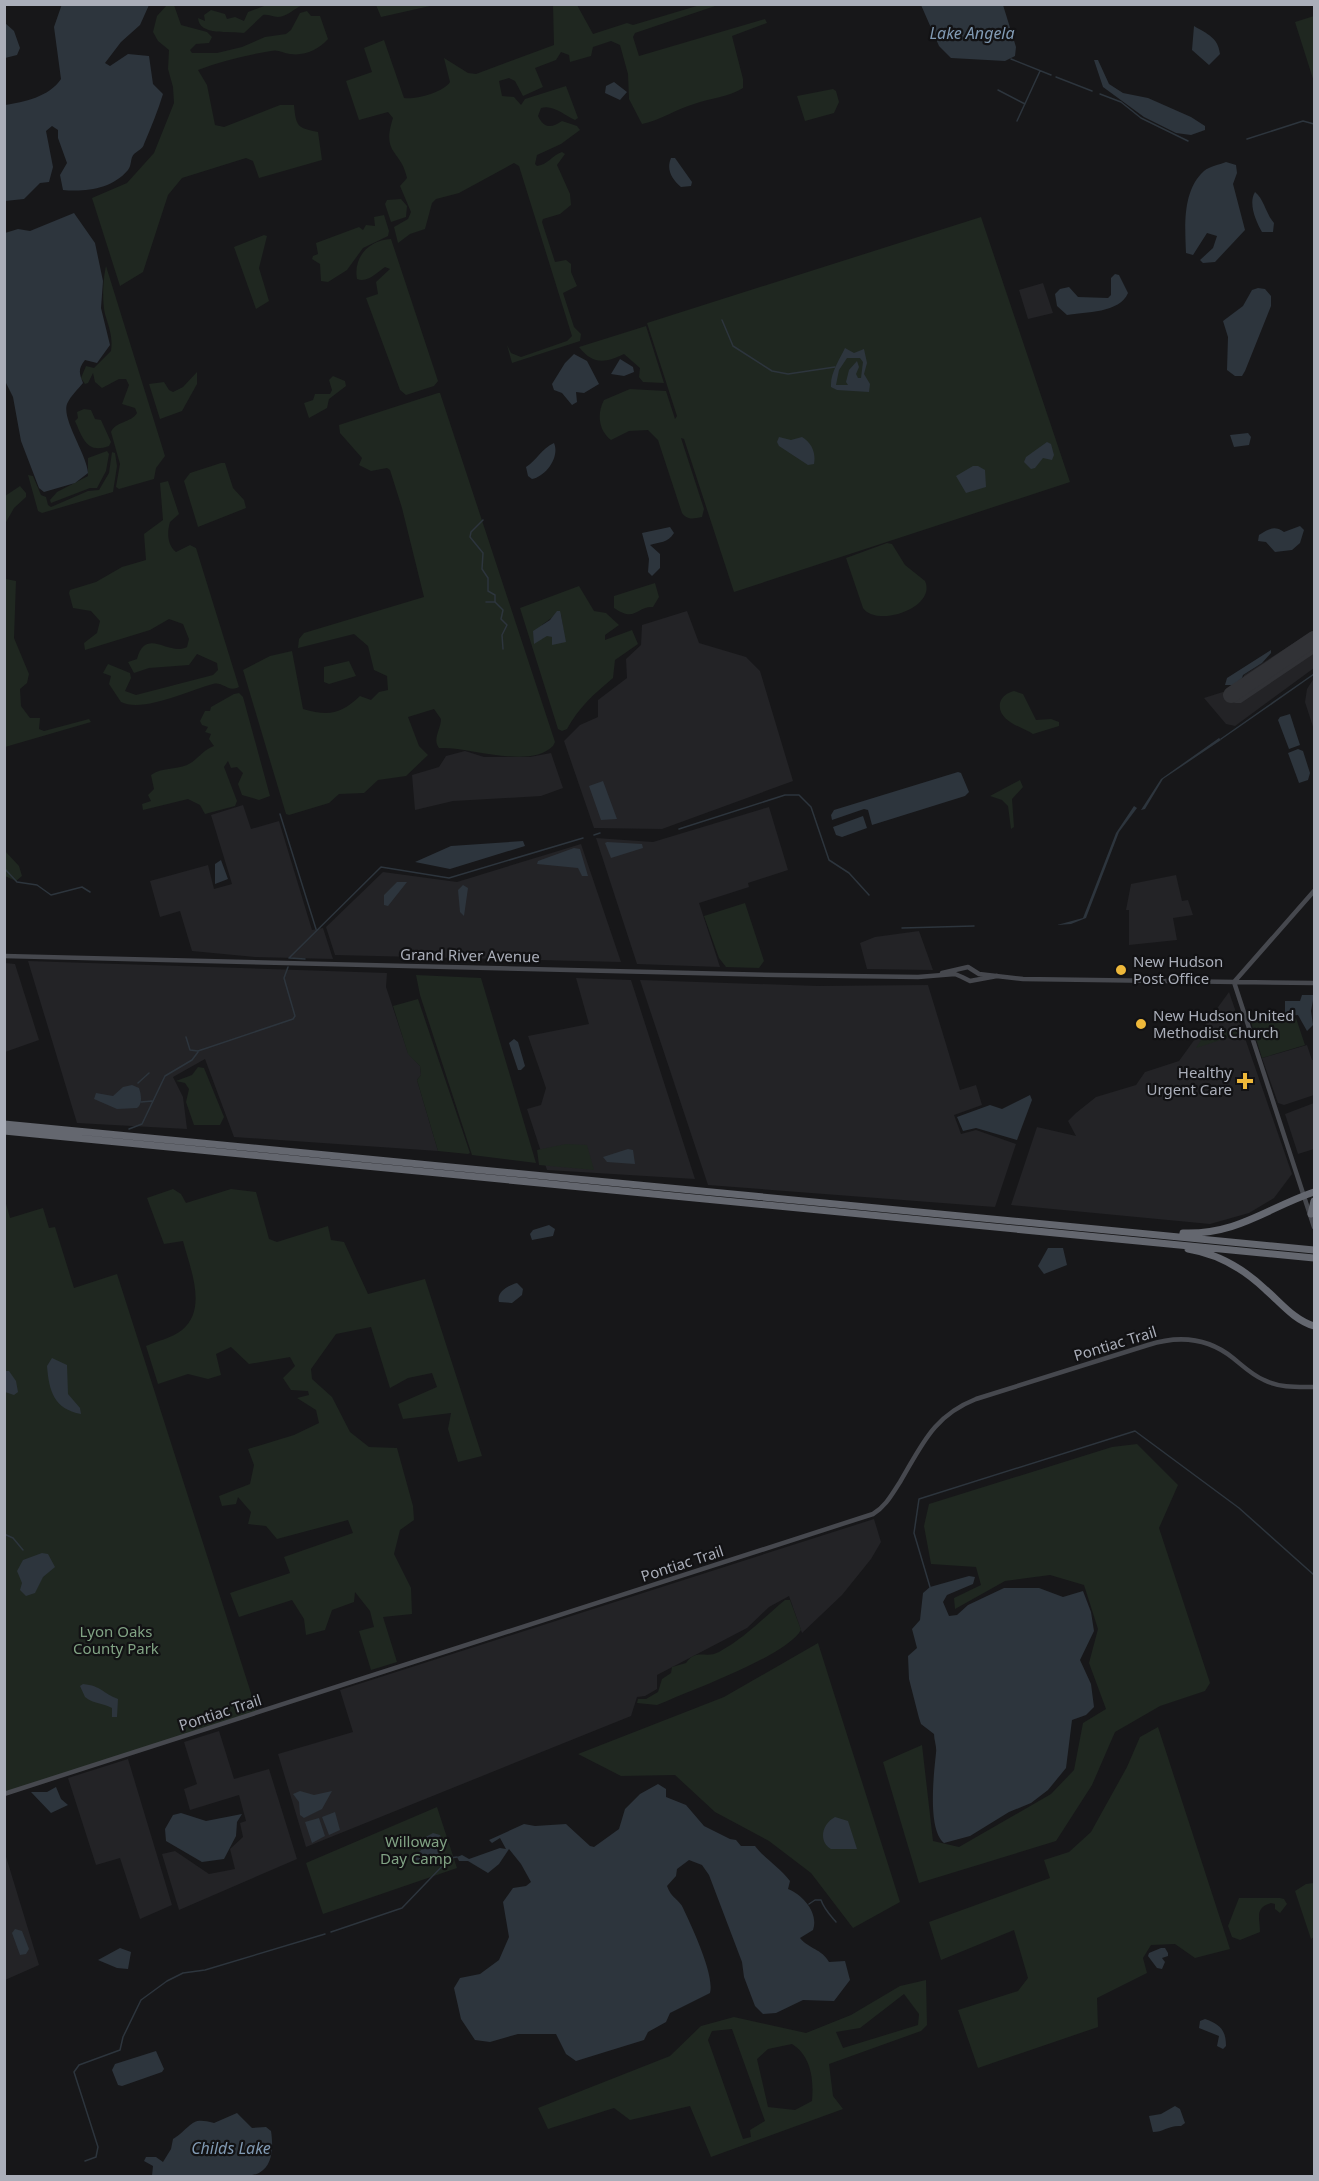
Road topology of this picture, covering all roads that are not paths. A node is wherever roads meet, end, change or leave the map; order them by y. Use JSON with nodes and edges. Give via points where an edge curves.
{"nodes":[{"id":1,"x":1314,"y":891,"type":"edge"},
{"id":2,"x":4,"y":956,"type":"edge"},
{"id":3,"x":964,"y":969,"type":"junction"},
{"id":4,"x":976,"y":971,"type":"junction"},
{"id":5,"x":934,"y":976,"type":"junction"},
{"id":6,"x":997,"y":976,"type":"junction"},
{"id":7,"x":963,"y":977,"type":"junction"},
{"id":8,"x":974,"y":979,"type":"junction"},
{"id":9,"x":1234,"y":982,"type":"junction"},
{"id":10,"x":1314,"y":983,"type":"edge"},
{"id":11,"x":4,"y":1124,"type":"edge"},
{"id":12,"x":4,"y":1131,"type":"edge"},
{"id":13,"x":1314,"y":1192,"type":"edge"},
{"id":14,"x":1305,"y":1195,"type":"junction"},
{"id":15,"x":1314,"y":1201,"type":"edge"},
{"id":16,"x":1311,"y":1214,"type":"junction"},
{"id":17,"x":1314,"y":1227,"type":"edge"},
{"id":18,"x":1126,"y":1235,"type":"junction"},
{"id":19,"x":1312,"y":1251,"type":"edge"},
{"id":20,"x":1314,"y":1326,"type":"edge"},
{"id":21,"x":1314,"y":1387,"type":"edge"},
{"id":22,"x":4,"y":1794,"type":"edge"}],
"edges":[{"from":1,"to":9,"type":"main road"},
{"from":2,"to":5,"type":"main road","name":"Grand River Avenue"},
{"from":3,"to":4,"type":"main road","via":[[971,967]]},
{"from":3,"to":5,"type":"main road","name":"Grand River Avenue"},
{"from":3,"to":7,"type":"main road"},
{"from":4,"to":6,"type":"main road"},
{"from":4,"to":8,"type":"main road"},
{"from":5,"to":7,"type":"main road","name":"Grand River Avenue"},
{"from":6,"to":8,"type":"main road"},
{"from":6,"to":9,"type":"main road"},
{"from":7,"to":8,"type":"main road","via":[[968,981]]},
{"from":9,"to":10,"type":"main road"},
{"from":9,"to":14,"type":"main road"},
{"from":11,"to":18,"type":"highway","via":[[1007,1219]]},
{"from":12,"to":18,"type":"highway","via":[[990,1227]]},
{"from":13,"to":14,"type":"highway"},
{"from":14,"to":16,"type":"main road"},
{"from":14,"to":18,"type":"highway","via":[[1247,1222],[1217,1231]]},
{"from":15,"to":16,"type":"highway"},
{"from":16,"to":17,"type":"main road"},
{"from":18,"to":19,"type":"highway"},
{"from":18,"to":19,"type":"highway"},
{"from":18,"to":20,"type":"highway","via":[[1223,1259],[1249,1275],[1297,1319]]},
{"from":21,"to":22,"type":"main road","name":"Pontiac Trail","via":[[1272,1383],[1198,1340],[1176,1338],[1148,1345],[976,1399],[953,1410],[933,1427],[889,1500],[873,1514]]}]}
